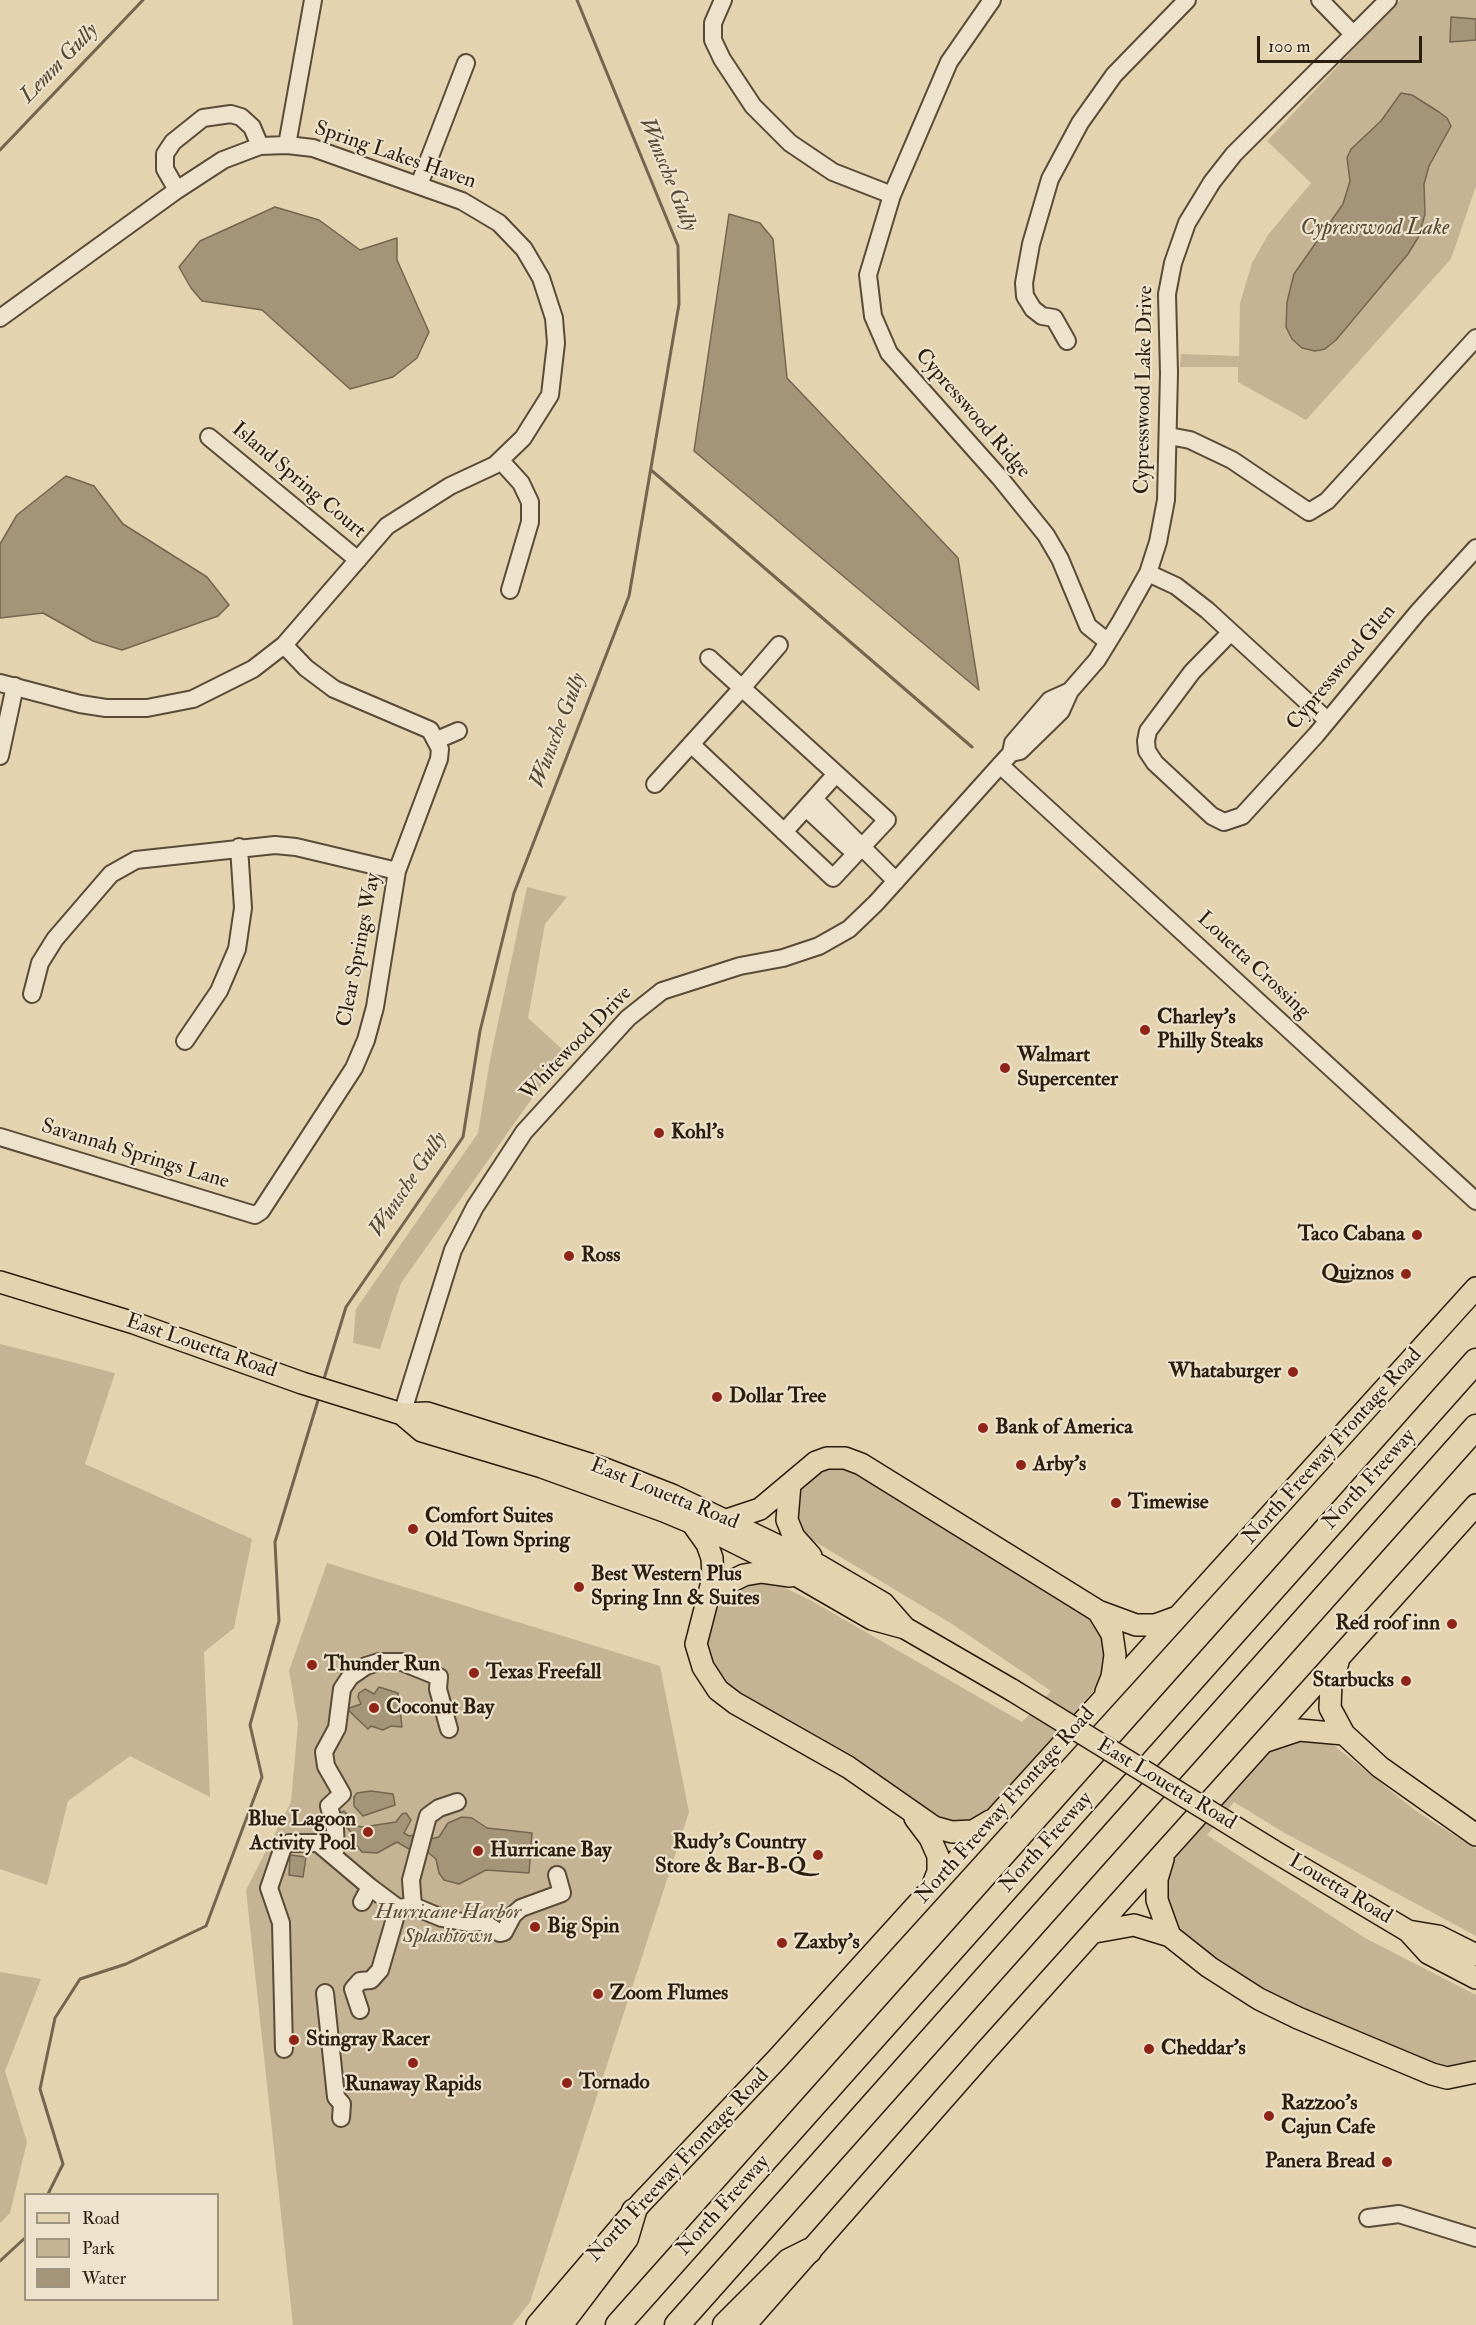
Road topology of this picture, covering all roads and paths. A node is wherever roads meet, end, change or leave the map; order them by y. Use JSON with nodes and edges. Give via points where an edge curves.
{"nodes":[{"id":1,"x":313,"y":0,"type":"edge"},
{"id":2,"x":723,"y":0,"type":"edge"},
{"id":3,"x":992,"y":0,"type":"edge"},
{"id":4,"x":1187,"y":0,"type":"edge"},
{"id":5,"x":1320,"y":0,"type":"edge"},
{"id":6,"x":1388,"y":0,"type":"edge"},
{"id":7,"x":1353,"y":34,"type":"junction"},
{"id":8,"x":466,"y":63,"type":"dead end"},
{"id":9,"x":287,"y":145,"type":"junction"},
{"id":10,"x":260,"y":146,"type":"junction"},
{"id":11,"x":419,"y":185,"type":"junction"},
{"id":12,"x":177,"y":190,"type":"junction"},
{"id":13,"x":892,"y":195,"type":"junction"},
{"id":14,"x":0,"y":318,"type":"edge"},
{"id":15,"x":1476,"y":338,"type":"edge"},
{"id":16,"x":1067,"y":341,"type":"dead end"},
{"id":17,"x":1168,"y":436,"type":"junction"},
{"id":18,"x":209,"y":437,"type":"dead end"},
{"id":19,"x":501,"y":461,"type":"junction"},
{"id":20,"x":1476,"y":548,"type":"edge"},
{"id":21,"x":357,"y":560,"type":"junction"},
{"id":22,"x":1148,"y":573,"type":"junction"},
{"id":23,"x":510,"y":590,"type":"dead end"},
{"id":24,"x":1231,"y":632,"type":"junction"},
{"id":25,"x":1108,"y":642,"type":"junction"},
{"id":26,"x":284,"y":645,"type":"junction"},
{"id":27,"x":779,"y":645,"type":"dead end"},
{"id":28,"x":709,"y":658,"type":"dead end"},
{"id":29,"x":8,"y":685,"type":"edge"},
{"id":30,"x":742,"y":688,"type":"junction"},
{"id":31,"x":1327,"y":720,"type":"junction"},
{"id":32,"x":458,"y":731,"type":"dead end"},
{"id":33,"x":437,"y":740,"type":"junction"},
{"id":34,"x":691,"y":744,"type":"junction"},
{"id":35,"x":0,"y":756,"type":"edge"},
{"id":36,"x":1005,"y":759,"type":"junction"},
{"id":37,"x":831,"y":780,"type":"junction"},
{"id":38,"x":655,"y":784,"type":"dead end"},
{"id":39,"x":810,"y":803,"type":"junction"},
{"id":40,"x":788,"y":829,"type":"junction"},
{"id":41,"x":239,"y":847,"type":"junction"},
{"id":42,"x":862,"y":848,"type":"junction"},
{"id":43,"x":397,"y":871,"type":"junction"},
{"id":44,"x":896,"y":881,"type":"junction"},
{"id":45,"x":32,"y":994,"type":"dead end"},
{"id":46,"x":185,"y":1041,"type":"dead end"},
{"id":47,"x":0,"y":1137,"type":"edge"},
{"id":48,"x":1476,"y":1201,"type":"edge"},
{"id":49,"x":256,"y":1215,"type":"joint"},
{"id":50,"x":0,"y":1282,"type":"edge"},
{"id":51,"x":1476,"y":1288,"type":"edge"},
{"id":52,"x":1476,"y":1361,"type":"edge"},
{"id":53,"x":402,"y":1414,"type":"junction"},
{"id":54,"x":1476,"y":1427,"type":"edge"},
{"id":55,"x":634,"y":1480,"type":"junction"},
{"id":56,"x":790,"y":1484,"type":"junction"},
{"id":57,"x":608,"y":1490,"type":"junction"},
{"id":58,"x":1476,"y":1505,"type":"edge"},
{"id":59,"x":728,"y":1521,"type":"junction"},
{"id":60,"x":693,"y":1523,"type":"junction"},
{"id":61,"x":811,"y":1572,"type":"junction"},
{"id":62,"x":708,"y":1598,"type":"junction"},
{"id":63,"x":1098,"y":1611,"type":"junction"},
{"id":64,"x":1178,"y":1617,"type":"junction"},
{"id":65,"x":1340,"y":1655,"type":"junction"},
{"id":66,"x":1104,"y":1699,"type":"junction"},
{"id":67,"x":449,"y":1729,"type":"dead end"},
{"id":68,"x":1344,"y":1734,"type":"junction"},
{"id":69,"x":1262,"y":1743,"type":"junction"},
{"id":70,"x":457,"y":1802,"type":"dead end"},
{"id":71,"x":911,"y":1813,"type":"junction"},
{"id":72,"x":996,"y":1818,"type":"junction"},
{"id":73,"x":1476,"y":1835,"type":"edge"},
{"id":74,"x":1272,"y":1850,"type":"joint"},
{"id":75,"x":334,"y":1854,"type":"junction"},
{"id":76,"x":1164,"y":1855,"type":"junction"},
{"id":77,"x":557,"y":1875,"type":"dead end"},
{"id":78,"x":930,"y":1890,"type":"junction"},
{"id":79,"x":405,"y":1907,"type":"junction"},
{"id":80,"x":1408,"y":1931,"type":"junction"},
{"id":81,"x":1095,"y":1932,"type":"junction"},
{"id":82,"x":1170,"y":1936,"type":"junction"},
{"id":83,"x":1472,"y":1952,"type":"edge"},
{"id":84,"x":1476,"y":1978,"type":"edge"},
{"id":85,"x":325,"y":1994,"type":"dead end"},
{"id":86,"x":360,"y":2010,"type":"dead end"},
{"id":87,"x":284,"y":2049,"type":"dead end"},
{"id":88,"x":1476,"y":2072,"type":"edge"},
{"id":89,"x":341,"y":2118,"type":"dead end"},
{"id":90,"x":634,"y":2211,"type":"junction"},
{"id":91,"x":1368,"y":2218,"type":"dead end"},
{"id":92,"x":1476,"y":2238,"type":"edge"},
{"id":93,"x":809,"y":2251,"type":"junction"},
{"id":94,"x":537,"y":2325,"type":"edge"},
{"id":95,"x":560,"y":2325,"type":"edge"},
{"id":96,"x":618,"y":2325,"type":"edge"},
{"id":97,"x":677,"y":2325,"type":"edge"},
{"id":98,"x":725,"y":2325,"type":"edge"},
{"id":99,"x":745,"y":2325,"type":"edge"}],
"edges":[{"from":1,"to":9,"type":"street"},
{"from":2,"to":13,"type":"street","via":[[713,23],[713,40],[753,106],[790,144],[833,172]]},
{"from":3,"to":13,"type":"street","name":"Cypresswood Ridge","via":[[950,62]]},
{"from":4,"to":16,"type":"street","via":[[1114,75],[1080,123],[1050,179],[1031,244],[1025,296],[1042,316],[1054,318]]},
{"from":5,"to":7,"type":"street"},
{"from":6,"to":7,"type":"street","name":"Cypresswood Lake Drive"},
{"from":7,"to":17,"type":"street","name":"Cypresswood Lake Drive","via":[[1234,154],[1187,223],[1167,294]]},
{"from":8,"to":11,"type":"street"},
{"from":9,"to":10,"type":"street","name":"Spring Lakes Haven"},
{"from":9,"to":11,"type":"street","name":"Spring Lakes Haven","via":[[312,148]]},
{"from":10,"to":12,"type":"street","name":"Spring Lakes Haven","via":[[223,160]]},
{"from":10,"to":12,"type":"street","via":[[252,127],[242,117],[231,114],[203,118],[173,142],[165,154],[165,169]]},
{"from":11,"to":19,"type":"street","name":"Spring Lakes Haven","via":[[462,201],[499,223],[533,262],[548,297],[556,343],[550,395],[524,438]]},
{"from":12,"to":14,"type":"street","name":"Spring Lakes Haven"},
{"from":13,"to":25,"type":"street","name":"Cypresswood Ridge","via":[[868,274],[873,316],[889,353],[1046,535],[1088,626]]},
{"from":15,"to":17,"type":"street","via":[[1317,509],[1309,512],[1232,460],[1190,440]]},
{"from":17,"to":22,"type":"street","name":"Cypresswood Lake Drive","via":[[1166,500]]},
{"from":18,"to":21,"type":"street","name":"Island Spring Court"},
{"from":19,"to":21,"type":"street","name":"Spring Lakes Haven","via":[[450,486],[387,526]]},
{"from":19,"to":23,"type":"street","via":[[521,483],[530,502],[530,522]]},
{"from":20,"to":31,"type":"street","name":"Cypresswood Glen"},
{"from":21,"to":26,"type":"street","name":"Spring Lakes Haven"},
{"from":22,"to":24,"type":"street","via":[[1176,586]]},
{"from":22,"to":25,"type":"street","name":"Cypresswood Lake Drive"},
{"from":24,"to":31,"type":"street"},
{"from":24,"to":31,"type":"street","name":"Cypresswood Glen","via":[[1192,672],[1148,731],[1147,751],[1155,764],[1212,816],[1224,822],[1242,816]]},
{"from":25,"to":36,"type":"street","name":"Cypresswood Lake Drive","via":[[1070,691],[1061,711],[1041,721],[1020,751]]},
{"from":26,"to":29,"type":"street","name":"Spring Lakes Haven","via":[[264,662],[217,688],[193,699],[159,706],[106,708]]},
{"from":26,"to":33,"type":"street","via":[[334,689],[424,726]]},
{"from":27,"to":30,"type":"street"},
{"from":28,"to":30,"type":"street"},
{"from":29,"to":35,"type":"street"},
{"from":30,"to":34,"type":"street"},
{"from":30,"to":37,"type":"street"},
{"from":32,"to":33,"type":"street"},
{"from":33,"to":43,"type":"street","name":"Clear Springs Way","via":[[439,759]]},
{"from":34,"to":38,"type":"street"},
{"from":34,"to":40,"type":"street"},
{"from":36,"to":44,"type":"street","name":"Whitewood Drive"},
{"from":36,"to":48,"type":"street","name":"Louetta Crossing"},
{"from":37,"to":39,"type":"street"},
{"from":37,"to":42,"type":"street","via":[[887,820]]},
{"from":39,"to":40,"type":"street"},
{"from":39,"to":42,"type":"street","via":[[855,837]]},
{"from":40,"to":42,"type":"street","via":[[833,878]]},
{"from":41,"to":43,"type":"street","via":[[285,845]]},
{"from":41,"to":45,"type":"street","via":[[136,860],[111,874],[47,950]]},
{"from":41,"to":46,"type":"street","via":[[243,908],[237,949],[219,991]]},
{"from":42,"to":44,"type":"street"},
{"from":43,"to":49,"type":"street","name":"Clear Springs Way","via":[[375,1007],[362,1050],[348,1080]]},
{"from":44,"to":53,"type":"street","name":"Whitewood Drive","via":[[849,929],[819,946],[675,986],[662,991],[628,1018],[524,1132],[475,1207],[453,1250]]},
{"from":47,"to":49,"type":"street","name":"Savannah Springs Lane"},
{"from":50,"to":53,"type":"main road","name":"East Louetta Road"},
{"from":51,"to":64,"type":"main road","name":"North Freeway Frontage Road"},
{"from":52,"to":96,"type":"highway","name":"North Freeway"},
{"from":53,"to":55,"type":"main road","name":"East Louetta Road","via":[[427,1413]]},
{"from":53,"to":57,"type":"main road","name":"East Louetta Road","via":[[422,1431]]},
{"from":54,"to":97,"type":"highway","name":"North Freeway"},
{"from":55,"to":57,"type":"main road"},
{"from":55,"to":59,"type":"main road","name":"East Louetta Road"},
{"from":56,"to":59,"type":"main road","via":[[760,1509]]},
{"from":56,"to":61,"type":"main road","via":[[787,1520]]},
{"from":56,"to":63,"type":"main road","via":[[805,1469],[827,1458],[845,1458],[861,1464]]},
{"from":57,"to":60,"type":"main road","name":"East Louetta Road"},
{"from":58,"to":65,"type":"main road"},
{"from":59,"to":61,"type":"main road","name":"East Louetta Road"},
{"from":60,"to":61,"type":"main road","name":"East Louetta Road"},
{"from":60,"to":62,"type":"main road","via":[[712,1558]]},
{"from":61,"to":62,"type":"main road","via":[[744,1575]]},
{"from":61,"to":74,"type":"main road","name":"East Louetta Road","bridge":true,"via":[[883,1603],[905,1628]]},
{"from":62,"to":71,"type":"main road","via":[[696,1644],[703,1667],[718,1690],[848,1767]]},
{"from":63,"to":64,"type":"main road","via":[[1136,1625]]},
{"from":63,"to":66,"type":"main road","via":[[1112,1634],[1115,1655]]},
{"from":64,"to":66,"type":"main road","name":"North Freeway Frontage Road"},
{"from":65,"to":68,"type":"main road","via":[[1331,1684],[1330,1708]]},
{"from":65,"to":69,"type":"main road"},
{"from":66,"to":72,"type":"main road","name":"North Freeway Frontage Road"},
{"from":67,"to":75,"type":"street","via":[[438,1689],[439,1677],[402,1662],[379,1662],[350,1677],[342,1689],[337,1728],[324,1752],[326,1766],[342,1794],[333,1802]]},
{"from":68,"to":69,"type":"main road","via":[[1299,1730]]},
{"from":68,"to":73,"type":"main road","via":[[1388,1773]]},
{"from":69,"to":76,"type":"main road"},
{"from":70,"to":79,"type":"street","via":[[428,1816]]},
{"from":71,"to":72,"type":"main road","via":[[934,1827],[952,1832],[973,1831]]},
{"from":71,"to":78,"type":"main road","via":[[938,1856],[938,1872]]},
{"from":72,"to":78,"type":"main road","name":"North Freeway Frontage Road"},
{"from":74,"to":80,"type":"main road","name":"Louetta Road"},
{"from":75,"to":79,"type":"street","via":[[366,1894]]},
{"from":75,"to":87,"type":"street","via":[[318,1843],[289,1843],[283,1847],[269,1888],[281,1923]]},
{"from":76,"to":81,"type":"main road"},
{"from":76,"to":82,"type":"main road","via":[[1157,1879],[1157,1900]]},
{"from":77,"to":79,"type":"street","via":[[562,1893],[533,1902],[513,1915],[504,1932]]},
{"from":78,"to":90,"type":"main road","name":"North Freeway Frontage Road"},
{"from":79,"to":86,"type":"street","via":[[380,1971],[353,1989]]},
{"from":80,"to":83,"type":"main road","name":"Louetta Road","via":[[1437,1936]]},
{"from":80,"to":84,"type":"main road","name":"Louetta Road","via":[[1428,1953]]},
{"from":81,"to":82,"type":"main road","via":[[1134,1926]]},
{"from":81,"to":93,"type":"main road"},
{"from":82,"to":88,"type":"main road","via":[[1209,1967],[1298,2018],[1432,2074],[1447,2078]]},
{"from":85,"to":89,"type":"street"},
{"from":90,"to":94,"type":"main road","name":"North Freeway Frontage Road"},
{"from":90,"to":95,"type":"highway","via":[[626,2238]]},
{"from":91,"to":92,"type":"street","via":[[1399,2214]]},
{"from":93,"to":98,"type":"highway","via":[[789,2261]]},
{"from":93,"to":99,"type":"main road"}]}
